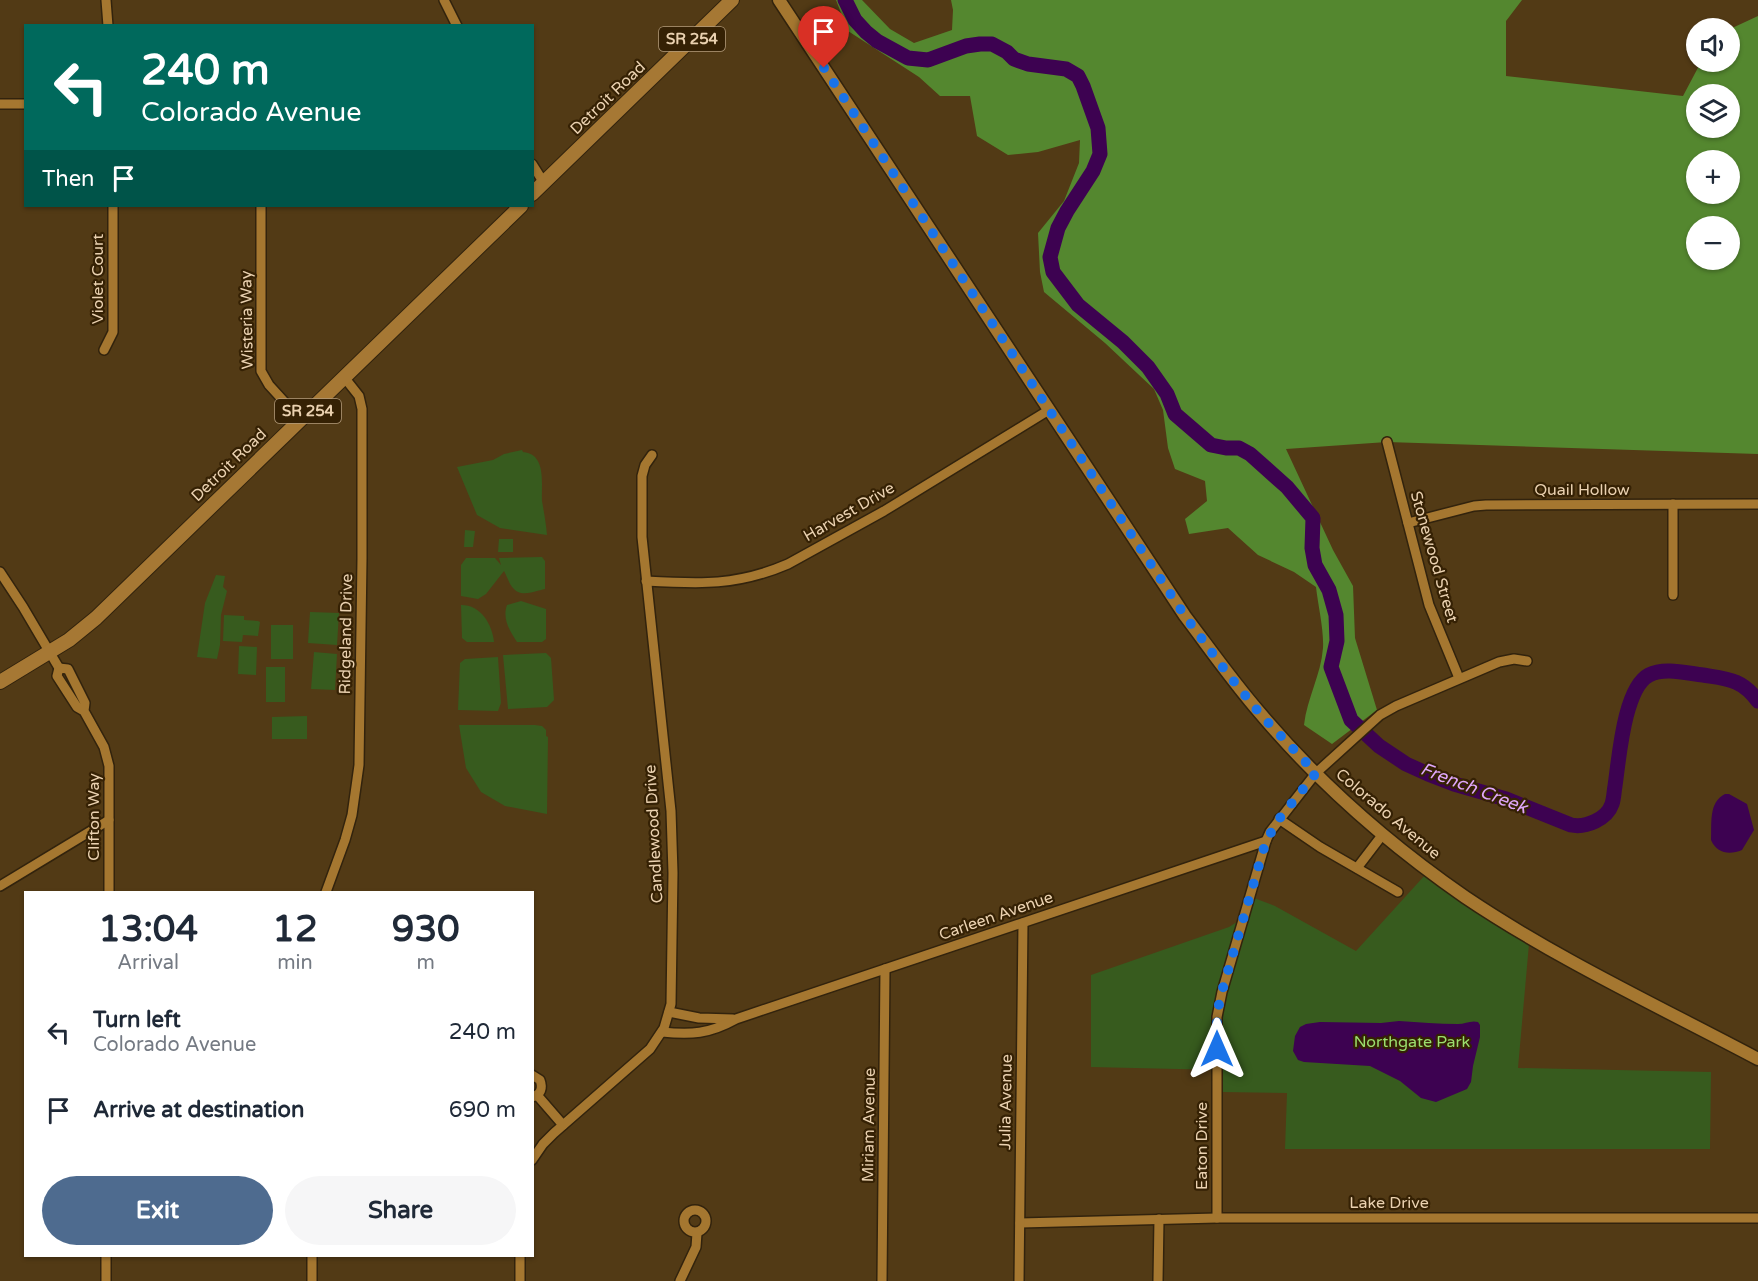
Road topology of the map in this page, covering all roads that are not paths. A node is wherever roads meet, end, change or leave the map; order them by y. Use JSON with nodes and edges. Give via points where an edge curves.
{"nodes":[{"id":1,"x":106,"y":0,"type":"edge"},
{"id":2,"x":444,"y":0,"type":"edge"},
{"id":3,"x":732,"y":0,"type":"edge"},
{"id":4,"x":779,"y":0,"type":"edge"},
{"id":5,"x":108,"y":24,"type":"edge"},
{"id":6,"x":456,"y":24,"type":"edge"},
{"id":7,"x":0,"y":104,"type":"edge"},
{"id":8,"x":24,"y":104,"type":"edge"},
{"id":9,"x":534,"y":167,"type":"edge"},
{"id":10,"x":544,"y":183,"type":"junction"},
{"id":11,"x":534,"y":192,"type":"edge"},
{"id":12,"x":113,"y":207,"type":"edge"},
{"id":13,"x":261,"y":207,"type":"edge"},
{"id":14,"x":520,"y":207,"type":"edge"},
{"id":15,"x":104,"y":350,"type":"dead end"},
{"id":16,"x":344,"y":377,"type":"junction"},
{"id":17,"x":1049,"y":410,"type":"junction"},
{"id":18,"x":300,"y":419,"type":"junction"},
{"id":19,"x":1388,"y":442,"type":"dead end"},
{"id":20,"x":652,"y":454,"type":"dead end"},
{"id":21,"x":1673,"y":504,"type":"junction"},
{"id":22,"x":1758,"y":504,"type":"edge"},
{"id":23,"x":1408,"y":523,"type":"junction"},
{"id":24,"x":0,"y":572,"type":"edge"},
{"id":25,"x":646,"y":581,"type":"junction"},
{"id":26,"x":1673,"y":595,"type":"dead end"},
{"id":27,"x":50,"y":652,"type":"junction"},
{"id":28,"x":1527,"y":661,"type":"dead end"},
{"id":29,"x":1459,"y":678,"type":"junction"},
{"id":30,"x":0,"y":682,"type":"edge"},
{"id":31,"x":1316,"y":773,"type":"junction"},
{"id":32,"x":1279,"y":819,"type":"junction"},
{"id":33,"x":109,"y":820,"type":"junction"},
{"id":34,"x":1383,"y":834,"type":"junction"},
{"id":35,"x":1266,"y":841,"type":"junction"},
{"id":36,"x":1357,"y":868,"type":"junction"},
{"id":37,"x":0,"y":886,"type":"edge"},
{"id":38,"x":109,"y":891,"type":"edge"},
{"id":39,"x":326,"y":891,"type":"edge"},
{"id":40,"x":1398,"y":892,"type":"dead end"},
{"id":41,"x":1023,"y":923,"type":"junction"},
{"id":42,"x":885,"y":969,"type":"junction"},
{"id":43,"x":669,"y":1012,"type":"junction"},
{"id":44,"x":736,"y":1019,"type":"junction"},
{"id":45,"x":662,"y":1032,"type":"junction"},
{"id":46,"x":1758,"y":1059,"type":"edge"},
{"id":47,"x":534,"y":1076,"type":"edge"},
{"id":48,"x":535,"y":1096,"type":"edge"},
{"id":49,"x":563,"y":1125,"type":"junction"},
{"id":50,"x":534,"y":1157,"type":"edge"},
{"id":51,"x":1217,"y":1218,"type":"junction"},
{"id":52,"x":1758,"y":1218,"type":"edge"},
{"id":53,"x":1159,"y":1219,"type":"junction"},
{"id":54,"x":1020,"y":1223,"type":"junction"},
{"id":55,"x":697,"y":1233,"type":"dead end"},
{"id":56,"x":106,"y":1257,"type":"edge"},
{"id":57,"x":312,"y":1257,"type":"edge"},
{"id":58,"x":520,"y":1257,"type":"edge"},
{"id":59,"x":106,"y":1281,"type":"edge"},
{"id":60,"x":312,"y":1281,"type":"edge"},
{"id":61,"x":520,"y":1281,"type":"edge"},
{"id":62,"x":680,"y":1281,"type":"edge"},
{"id":63,"x":882,"y":1281,"type":"edge"},
{"id":64,"x":1019,"y":1281,"type":"edge"},
{"id":65,"x":1158,"y":1281,"type":"edge"}],
"edges":[{"from":1,"to":5,"type":"street"},
{"from":2,"to":6,"type":"street"},
{"from":3,"to":10,"type":"main road","name":"Detroit Road","number":"SR 254"},
{"from":4,"to":17,"type":"main road","name":"Colorado Avenue"},
{"from":7,"to":8,"type":"street"},
{"from":9,"to":10,"type":"street"},
{"from":10,"to":11,"type":"main road","name":"Detroit Road","number":"SR 254"},
{"from":12,"to":15,"type":"street","name":"Violet Court","via":[[113,332]]},
{"from":13,"to":18,"type":"street","name":"Wisteria Way","via":[[261,371],[268,386]]},
{"from":14,"to":16,"type":"main road","name":"Detroit Road","number":"SR 254"},
{"from":16,"to":18,"type":"main road","name":"Detroit Road","number":"SR 254"},
{"from":16,"to":39,"type":"street","name":"Ridgeland Drive","via":[[359,396],[362,409],[359,753],[352,815]]},
{"from":17,"to":25,"type":"street","name":"Harvest Drive","via":[[884,511],[772,571],[724,583]]},
{"from":17,"to":31,"type":"main road","name":"Colorado Avenue","via":[[1201,638],[1261,715]]},
{"from":18,"to":27,"type":"main road","name":"Detroit Road","number":"SR 254","via":[[96,618]]},
{"from":19,"to":23,"type":"street","name":"Stonewood Street"},
{"from":20,"to":25,"type":"street","name":"Candlewood Drive","via":[[643,470],[641,486]]},
{"from":21,"to":22,"type":"street","name":"Quail Hollow"},
{"from":21,"to":23,"type":"street","name":"Quail Hollow","via":[[1486,505]]},
{"from":21,"to":26,"type":"street"},
{"from":23,"to":29,"type":"street","name":"Stonewood Street","via":[[1430,609]]},
{"from":24,"to":27,"type":"street","name":"Clifton Way"},
{"from":25,"to":43,"type":"street","name":"Candlewood Drive","via":[[671,819]]},
{"from":27,"to":30,"type":"main road","name":"Detroit Road","number":"SR 254"},
{"from":27,"to":33,"type":"street","name":"Clifton Way","via":[[59,668],[68,669],[85,703],[84,711],[108,756]]},
{"from":28,"to":29,"type":"street","name":"Eaton Drive","via":[[1504,660]]},
{"from":29,"to":31,"type":"street","name":"Eaton Drive","via":[[1396,706],[1371,722]]},
{"from":31,"to":32,"type":"street","name":"Eaton Drive"},
{"from":31,"to":34,"type":"main road","name":"Colorado Avenue"},
{"from":32,"to":35,"type":"street","name":"Eaton Drive"},
{"from":32,"to":36,"type":"street"},
{"from":33,"to":37,"type":"street"},
{"from":33,"to":38,"type":"street","name":"Clifton Way"},
{"from":34,"to":36,"type":"street"},
{"from":34,"to":46,"type":"main road","name":"Colorado Avenue","via":[[1464,896],[1538,942]]},
{"from":35,"to":41,"type":"street","name":"Carleen Avenue"},
{"from":35,"to":51,"type":"street","name":"Eaton Drive","via":[[1217,1017]]},
{"from":36,"to":40,"type":"street"},
{"from":41,"to":42,"type":"street","name":"Carleen Avenue"},
{"from":41,"to":54,"type":"street","name":"Julia Avenue"},
{"from":42,"to":44,"type":"street","name":"Carleen Avenue"},
{"from":42,"to":63,"type":"street","name":"Miriam Avenue"},
{"from":43,"to":44,"type":"street","name":"Carleen Avenue"},
{"from":43,"to":45,"type":"street","name":"Candlewood Drive"},
{"from":44,"to":45,"type":"street","name":"Carleen Avenue","via":[[705,1032]]},
{"from":45,"to":49,"type":"street","name":"Candlewood Drive","via":[[645,1056]]},
{"from":47,"to":48,"type":"street","via":[[542,1084]]},
{"from":48,"to":49,"type":"street"},
{"from":49,"to":50,"type":"street","name":"Candlewood Drive"},
{"from":51,"to":52,"type":"street","name":"Lake Drive"},
{"from":51,"to":53,"type":"street","name":"Lake Drive"},
{"from":53,"to":54,"type":"street","name":"Lake Drive"},
{"from":53,"to":65,"type":"street"},
{"from":54,"to":64,"type":"street","name":"Julia Avenue"},
{"from":55,"to":62,"type":"street","via":[[696,1246]]},
{"from":56,"to":59,"type":"street"},
{"from":57,"to":60,"type":"street"},
{"from":58,"to":61,"type":"street"}]}
